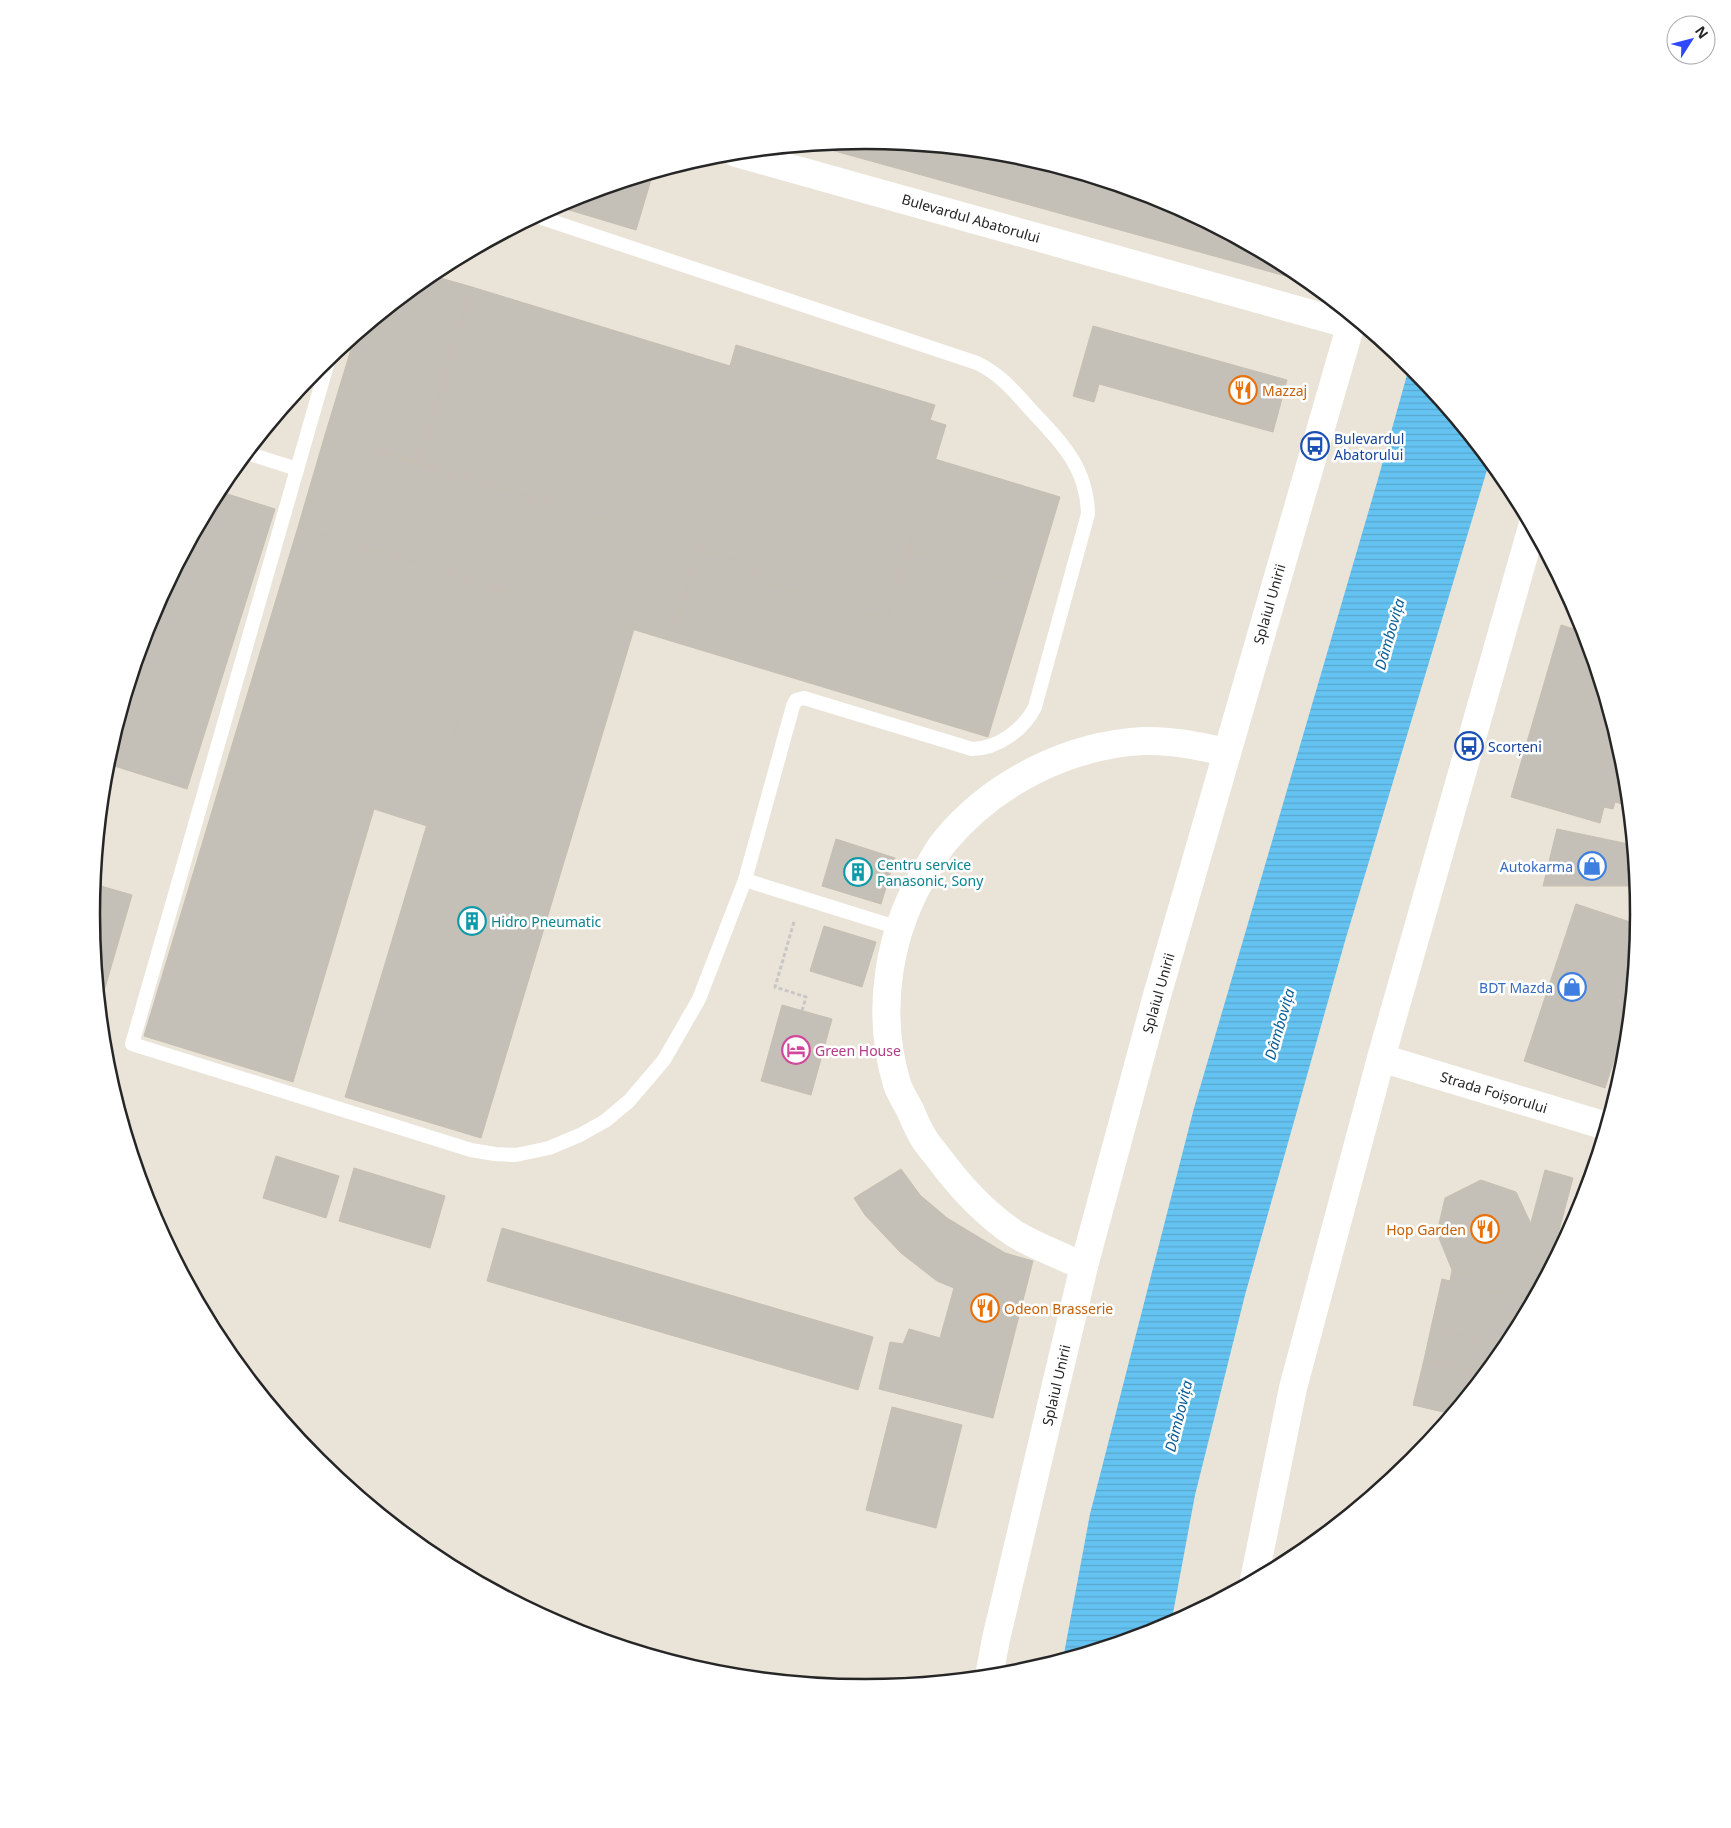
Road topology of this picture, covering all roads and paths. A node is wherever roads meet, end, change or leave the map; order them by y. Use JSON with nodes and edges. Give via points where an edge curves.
{"nodes":[{"id":1,"x":754,"y":157,"type":"edge"},
{"id":2,"x":545,"y":219,"type":"edge"},
{"id":3,"x":1348,"y":320,"type":"edge"},
{"id":4,"x":1351,"y":323,"type":"edge"},
{"id":5,"x":324,"y":373,"type":"edge"},
{"id":6,"x":253,"y":455,"type":"edge"},
{"id":7,"x":297,"y":469,"type":"junction"},
{"id":8,"x":1530,"y":534,"type":"edge"},
{"id":9,"x":1226,"y":752,"type":"junction"},
{"id":10,"x":745,"y":880,"type":"junction"},
{"id":11,"x":801,"y":897,"type":"junction"},
{"id":12,"x":899,"y":928,"type":"junction"},
{"id":13,"x":802,"y":1010,"type":"dead end"},
{"id":14,"x":1381,"y":1058,"type":"junction"},
{"id":15,"x":1601,"y":1125,"type":"edge"},
{"id":16,"x":1084,"y":1266,"type":"junction"},
{"id":17,"x":1256,"y":1572,"type":"edge"},
{"id":18,"x":990,"y":1669,"type":"edge"}],
"edges":[{"from":1,"to":3,"type":"main road","name":"Bulevardul Abatorului"},
{"from":2,"to":10,"type":"lane","via":[[992,370],[1061,442],[1083,480],[1088,514],[1035,707],[1025,724],[1000,741],[972,750],[804,698],[796,700]]},
{"from":4,"to":9,"type":"main road","name":"Splaiul Unirii"},
{"from":5,"to":7,"type":"lane"},
{"from":6,"to":7,"type":"lane"},
{"from":7,"to":10,"type":"lane","via":[[132,1044],[472,1150],[516,1155],[549,1148],[605,1121],[629,1101],[664,1060],[699,999]]},
{"from":8,"to":14,"type":"main road"},
{"from":9,"to":12,"type":"main road","via":[[1180,743],[1144,741],[1108,745],[1062,758],[1018,778],[980,807],[945,841],[918,882]]},
{"from":9,"to":16,"type":"main road","name":"Splaiul Unirii"},
{"from":10,"to":11,"type":"lane"},
{"from":11,"to":12,"type":"lane"},
{"from":11,"to":13,"type":"path","via":[[775,987],[806,997]]},
{"from":12,"to":16,"type":"main road","via":[[887,980],[887,1035],[898,1085],[923,1138],[954,1180],[987,1213],[1046,1250]]},
{"from":14,"to":15,"type":"main road","name":"Strada Foișorului"},
{"from":14,"to":17,"type":"main road","via":[[1293,1388]]},
{"from":16,"to":18,"type":"main road","name":"Splaiul Unirii"}]}
